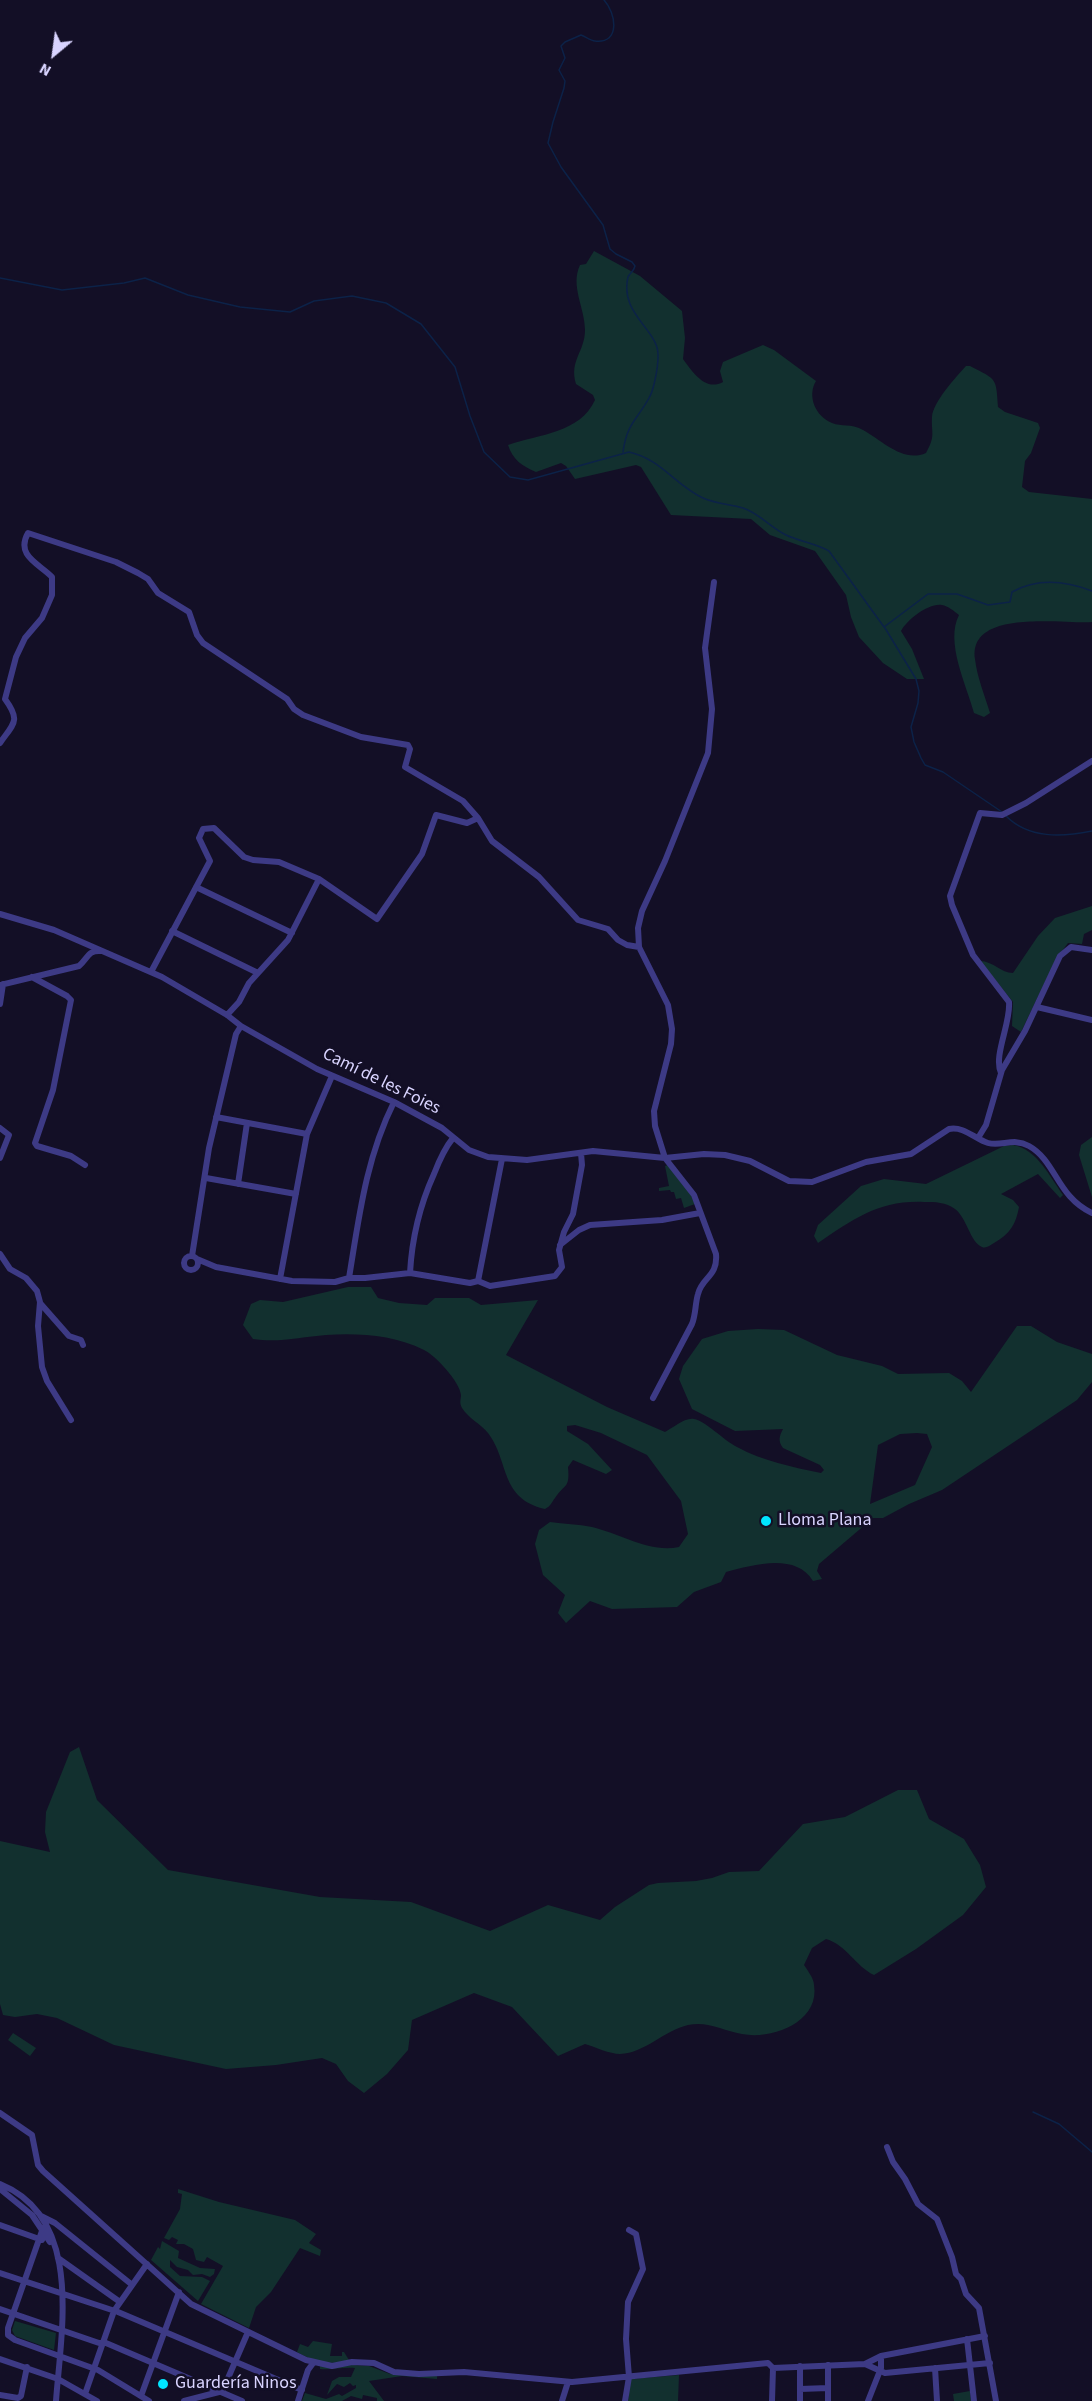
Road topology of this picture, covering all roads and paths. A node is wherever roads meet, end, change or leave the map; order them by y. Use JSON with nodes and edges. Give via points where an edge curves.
{"nodes":[{"id":1,"x":714,"y":582,"type":"dead end"},
{"id":2,"x":0,"y":743,"type":"edge"},
{"id":3,"x":1092,"y":761,"type":"edge"},
{"id":4,"x":478,"y":818,"type":"junction"},
{"id":5,"x":319,"y":879,"type":"junction"},
{"id":6,"x":196,"y":886,"type":"junction"},
{"id":7,"x":0,"y":914,"type":"edge"},
{"id":8,"x":172,"y":931,"type":"junction"},
{"id":9,"x":291,"y":933,"type":"junction"},
{"id":10,"x":639,"y":947,"type":"junction"},
{"id":11,"x":104,"y":950,"type":"junction"},
{"id":12,"x":1092,"y":950,"type":"edge"},
{"id":13,"x":151,"y":972,"type":"junction"},
{"id":14,"x":258,"y":973,"type":"junction"},
{"id":15,"x":32,"y":977,"type":"junction"},
{"id":16,"x":1,"y":984,"type":"edge"},
{"id":17,"x":0,"y":1004,"type":"edge"},
{"id":18,"x":1037,"y":1007,"type":"junction"},
{"id":19,"x":227,"y":1015,"type":"junction"},
{"id":20,"x":1092,"y":1020,"type":"edge"},
{"id":21,"x":241,"y":1026,"type":"junction"},
{"id":22,"x":1001,"y":1073,"type":"junction"},
{"id":23,"x":332,"y":1076,"type":"junction"},
{"id":24,"x":394,"y":1102,"type":"junction"},
{"id":25,"x":216,"y":1117,"type":"junction"},
{"id":26,"x":248,"y":1123,"type":"junction"},
{"id":27,"x":0,"y":1128,"type":"edge"},
{"id":28,"x":307,"y":1134,"type":"junction"},
{"id":29,"x":453,"y":1138,"type":"junction"},
{"id":30,"x":978,"y":1138,"type":"junction"},
{"id":31,"x":580,"y":1154,"type":"junction"},
{"id":32,"x":0,"y":1158,"type":"edge"},
{"id":33,"x":665,"y":1158,"type":"junction"},
{"id":34,"x":502,"y":1159,"type":"junction"},
{"id":35,"x":85,"y":1166,"type":"dead end"},
{"id":36,"x":206,"y":1178,"type":"junction"},
{"id":37,"x":238,"y":1184,"type":"junction"},
{"id":38,"x":296,"y":1194,"type":"junction"},
{"id":39,"x":700,"y":1214,"type":"junction"},
{"id":40,"x":1092,"y":1214,"type":"edge"},
{"id":41,"x":560,"y":1245,"type":"junction"},
{"id":42,"x":0,"y":1254,"type":"edge"},
{"id":43,"x":195,"y":1257,"type":"junction"},
{"id":44,"x":216,"y":1267,"type":"junction"},
{"id":45,"x":195,"y":1269,"type":"junction"},
{"id":46,"x":410,"y":1273,"type":"junction"},
{"id":47,"x":349,"y":1278,"type":"junction"},
{"id":48,"x":280,"y":1279,"type":"junction"},
{"id":49,"x":478,"y":1281,"type":"junction"},
{"id":50,"x":40,"y":1302,"type":"junction"},
{"id":51,"x":83,"y":1345,"type":"dead end"},
{"id":52,"x":653,"y":1398,"type":"dead end"},
{"id":53,"x":71,"y":1420,"type":"dead end"},
{"id":54,"x":0,"y":2113,"type":"edge"},
{"id":55,"x":886,"y":2147,"type":"dead end"},
{"id":56,"x":0,"y":2186,"type":"edge"},
{"id":57,"x":41,"y":2216,"type":"junction"},
{"id":58,"x":52,"y":2221,"type":"junction"},
{"id":59,"x":0,"y":2225,"type":"edge"},
{"id":60,"x":45,"y":2227,"type":"junction"},
{"id":61,"x":629,"y":2230,"type":"dead end"},
{"id":62,"x":39,"y":2239,"type":"junction"},
{"id":63,"x":51,"y":2243,"type":"junction"},
{"id":64,"x":58,"y":2258,"type":"junction"},
{"id":65,"x":147,"y":2264,"type":"junction"},
{"id":66,"x":0,"y":2273,"type":"edge"},
{"id":67,"x":24,"y":2282,"type":"junction"},
{"id":68,"x":131,"y":2284,"type":"junction"},
{"id":69,"x":179,"y":2292,"type":"junction"},
{"id":70,"x":63,"y":2295,"type":"junction"},
{"id":71,"x":120,"y":2302,"type":"junction"},
{"id":72,"x":0,"y":2308,"type":"edge"},
{"id":73,"x":114,"y":2311,"type":"junction"},
{"id":74,"x":13,"y":2313,"type":"junction"},
{"id":75,"x":61,"y":2330,"type":"junction"},
{"id":76,"x":165,"y":2332,"type":"junction"},
{"id":77,"x":248,"y":2332,"type":"junction"},
{"id":78,"x":985,"y":2336,"type":"junction"},
{"id":79,"x":967,"y":2339,"type":"junction"},
{"id":80,"x":104,"y":2343,"type":"junction"},
{"id":81,"x":60,"y":2355,"type":"junction"},
{"id":82,"x":878,"y":2357,"type":"junction"},
{"id":83,"x":0,"y":2359,"type":"edge"},
{"id":84,"x":303,"y":2359,"type":"junction"},
{"id":85,"x":235,"y":2362,"type":"junction"},
{"id":86,"x":314,"y":2362,"type":"junction"},
{"id":87,"x":153,"y":2363,"type":"junction"},
{"id":88,"x":990,"y":2363,"type":"junction"},
{"id":89,"x":865,"y":2364,"type":"junction"},
{"id":90,"x":828,"y":2365,"type":"junction"},
{"id":91,"x":970,"y":2365,"type":"junction"},
{"id":92,"x":800,"y":2366,"type":"junction"},
{"id":93,"x":27,"y":2367,"type":"junction"},
{"id":94,"x":94,"y":2368,"type":"junction"},
{"id":95,"x":773,"y":2368,"type":"junction"},
{"id":96,"x":935,"y":2368,"type":"junction"},
{"id":97,"x":308,"y":2370,"type":"junction"},
{"id":98,"x":878,"y":2370,"type":"junction"},
{"id":99,"x":629,"y":2377,"type":"junction"},
{"id":100,"x":58,"y":2379,"type":"junction"},
{"id":101,"x":568,"y":2382,"type":"junction"},
{"id":102,"x":205,"y":2385,"type":"junction"},
{"id":103,"x":828,"y":2388,"type":"junction"},
{"id":104,"x":800,"y":2389,"type":"junction"},
{"id":105,"x":302,"y":2390,"type":"junction"},
{"id":106,"x":222,"y":2392,"type":"junction"},
{"id":107,"x":85,"y":2394,"type":"junction"},
{"id":108,"x":0,"y":2395,"type":"edge"},
{"id":109,"x":204,"y":2395,"type":"junction"},
{"id":110,"x":141,"y":2396,"type":"junction"},
{"id":111,"x":56,"y":2401,"type":"edge"},
{"id":112,"x":97,"y":2401,"type":"edge"},
{"id":113,"x":148,"y":2401,"type":"edge"},
{"id":114,"x":184,"y":2401,"type":"edge"},
{"id":115,"x":242,"y":2401,"type":"edge"},
{"id":116,"x":298,"y":2401,"type":"edge"},
{"id":117,"x":562,"y":2401,"type":"edge"},
{"id":118,"x":625,"y":2401,"type":"edge"},
{"id":119,"x":772,"y":2401,"type":"edge"},
{"id":120,"x":801,"y":2401,"type":"edge"},
{"id":121,"x":828,"y":2401,"type":"edge"},
{"id":122,"x":868,"y":2401,"type":"edge"},
{"id":123,"x":937,"y":2401,"type":"edge"},
{"id":124,"x":974,"y":2401,"type":"edge"},
{"id":125,"x":996,"y":2401,"type":"edge"}],
"edges":[{"from":1,"to":10,"type":"street","via":[[705,648],[712,709],[708,753],[642,911]]},
{"from":2,"to":4,"type":"street","via":[[15,718],[5,699],[16,657],[52,595],[52,577],[32,562],[25,550],[28,533],[116,562],[148,579],[158,593],[189,612],[203,643],[287,699],[294,710],[361,737],[408,745],[405,767],[463,801]]},
{"from":3,"to":22,"type":"street","via":[[1004,814],[980,813],[950,896],[973,955],[1009,1000],[998,1064]]},
{"from":4,"to":5,"type":"street","via":[[467,824],[436,815],[422,854],[377,919]]},
{"from":4,"to":10,"type":"street","via":[[492,841],[539,877],[578,920],[608,929],[618,940]]},
{"from":5,"to":6,"type":"street","via":[[279,862],[244,857],[220,833],[207,827],[199,838],[210,861]]},
{"from":5,"to":9,"type":"street"},
{"from":6,"to":8,"type":"street"},
{"from":6,"to":9,"type":"street"},
{"from":7,"to":11,"type":"street","name":"Camí de les Foies"},
{"from":8,"to":13,"type":"street"},
{"from":8,"to":14,"type":"street"},
{"from":9,"to":14,"type":"street"},
{"from":10,"to":33,"type":"street","via":[[671,1016],[671,1044],[654,1111]]},
{"from":11,"to":13,"type":"street","name":"Camí de les Foies"},
{"from":11,"to":15,"type":"street","via":[[89,953],[80,966]]},
{"from":12,"to":18,"type":"street","via":[[1074,946],[1064,951]]},
{"from":13,"to":19,"type":"street","name":"Camí de les Foies"},
{"from":14,"to":19,"type":"street"},
{"from":15,"to":16,"type":"street"},
{"from":15,"to":35,"type":"street","via":[[71,1000],[52,1096],[35,1143]]},
{"from":16,"to":17,"type":"street"},
{"from":18,"to":20,"type":"street"},
{"from":18,"to":22,"type":"street"},
{"from":19,"to":21,"type":"street","name":"Camí de les Foies"},
{"from":21,"to":23,"type":"street","name":"Camí de les Foies"},
{"from":21,"to":25,"type":"street"},
{"from":22,"to":30,"type":"street","via":[[986,1125]]},
{"from":23,"to":24,"type":"street","name":"Camí de les Foies"},
{"from":23,"to":28,"type":"street"},
{"from":24,"to":29,"type":"street","name":"Camí de les Foies"},
{"from":24,"to":47,"type":"street","via":[[370,1161]]},
{"from":25,"to":26,"type":"street"},
{"from":25,"to":36,"type":"street"},
{"from":26,"to":28,"type":"street"},
{"from":26,"to":37,"type":"street"},
{"from":27,"to":32,"type":"street","via":[[9,1135]]},
{"from":28,"to":38,"type":"street"},
{"from":29,"to":34,"type":"street","name":"Camí de les Foies","via":[[475,1152]]},
{"from":29,"to":46,"type":"street","via":[[417,1214]]},
{"from":30,"to":33,"type":"street","name":"Camí de les Foies","via":[[953,1128],[911,1154],[866,1162],[812,1182],[789,1181],[732,1156]]},
{"from":30,"to":40,"type":"street","via":[[990,1143],[1014,1141],[1029,1145],[1042,1157],[1072,1201]]},
{"from":31,"to":33,"type":"street","name":"Camí de les Foies","via":[[598,1151]]},
{"from":31,"to":34,"type":"street","name":"Camí de les Foies"},
{"from":31,"to":41,"type":"street","via":[[582,1165],[573,1214]]},
{"from":33,"to":39,"type":"street","via":[[693,1194]]},
{"from":34,"to":49,"type":"street"},
{"from":36,"to":37,"type":"street"},
{"from":36,"to":43,"type":"street"},
{"from":37,"to":38,"type":"street"},
{"from":38,"to":48,"type":"street"},
{"from":39,"to":41,"type":"street","via":[[590,1225]]},
{"from":39,"to":52,"type":"street","via":[[716,1254],[716,1268],[700,1289],[692,1324]]},
{"from":41,"to":49,"type":"street","via":[[562,1267],[555,1276],[490,1286]]},
{"from":42,"to":50,"type":"street","via":[[10,1269],[34,1286]]},
{"from":43,"to":44,"type":"street"},
{"from":43,"to":45,"type":"street"},
{"from":43,"to":45,"type":"street","via":[[187,1257],[184,1263],[187,1269]]},
{"from":44,"to":45,"type":"street"},
{"from":44,"to":48,"type":"street"},
{"from":46,"to":47,"type":"street"},
{"from":46,"to":49,"type":"street"},
{"from":47,"to":48,"type":"street","via":[[335,1282]]},
{"from":50,"to":51,"type":"street","via":[[69,1336]]},
{"from":50,"to":53,"type":"street","via":[[42,1367]]},
{"from":54,"to":65,"type":"street","via":[[32,2135],[42,2171]]},
{"from":55,"to":78,"type":"street","via":[[918,2204],[942,2228],[956,2274],[980,2310]]},
{"from":56,"to":57,"type":"street","via":[[21,2195]]},
{"from":56,"to":60,"type":"street"},
{"from":57,"to":58,"type":"street"},
{"from":57,"to":60,"type":"street"},
{"from":58,"to":60,"type":"street"},
{"from":58,"to":68,"type":"street"},
{"from":59,"to":62,"type":"street"},
{"from":60,"to":62,"type":"street"},
{"from":60,"to":63,"type":"street"},
{"from":60,"to":64,"type":"street","via":[[55,2243]]},
{"from":61,"to":99,"type":"street","via":[[636,2234],[643,2268],[628,2302]]},
{"from":62,"to":63,"type":"street"},
{"from":62,"to":67,"type":"street"},
{"from":63,"to":64,"type":"street"},
{"from":64,"to":70,"type":"street"},
{"from":64,"to":71,"type":"street"},
{"from":65,"to":68,"type":"street"},
{"from":65,"to":69,"type":"street"},
{"from":66,"to":67,"type":"street"},
{"from":67,"to":70,"type":"street"},
{"from":67,"to":74,"type":"street"},
{"from":68,"to":71,"type":"street"},
{"from":69,"to":76,"type":"street"},
{"from":69,"to":77,"type":"street","via":[[195,2306]]},
{"from":70,"to":73,"type":"street"},
{"from":70,"to":75,"type":"street"},
{"from":71,"to":73,"type":"street"},
{"from":72,"to":74,"type":"street"},
{"from":73,"to":76,"type":"street"},
{"from":73,"to":80,"type":"street"},
{"from":74,"to":75,"type":"street"},
{"from":74,"to":81,"type":"street","via":[[8,2335]]},
{"from":75,"to":80,"type":"street"},
{"from":75,"to":81,"type":"street"},
{"from":76,"to":85,"type":"street"},
{"from":76,"to":87,"type":"street"},
{"from":77,"to":84,"type":"street"},
{"from":77,"to":85,"type":"street"},
{"from":78,"to":79,"type":"street"},
{"from":78,"to":88,"type":"street"},
{"from":79,"to":82,"type":"street"},
{"from":79,"to":91,"type":"street"},
{"from":80,"to":87,"type":"street"},
{"from":80,"to":94,"type":"street"},
{"from":81,"to":94,"type":"street"},
{"from":81,"to":100,"type":"street"},
{"from":82,"to":89,"type":"street"},
{"from":82,"to":98,"type":"street"},
{"from":83,"to":93,"type":"street"},
{"from":84,"to":86,"type":"street"},
{"from":84,"to":97,"type":"street"},
{"from":85,"to":105,"type":"street"},
{"from":85,"to":106,"type":"street"},
{"from":86,"to":97,"type":"street"},
{"from":86,"to":101,"type":"street","via":[[332,2366],[374,2363],[394,2372],[412,2374],[464,2372]]},
{"from":87,"to":102,"type":"street"},
{"from":87,"to":110,"type":"street"},
{"from":88,"to":91,"type":"street"},
{"from":88,"to":125,"type":"street"},
{"from":89,"to":90,"type":"street"},
{"from":89,"to":98,"type":"street"},
{"from":90,"to":92,"type":"street"},
{"from":90,"to":103,"type":"street"},
{"from":91,"to":96,"type":"street"},
{"from":91,"to":124,"type":"street"},
{"from":92,"to":95,"type":"street"},
{"from":92,"to":104,"type":"street"},
{"from":93,"to":100,"type":"street"},
{"from":93,"to":108,"type":"street","via":[[21,2396]]},
{"from":94,"to":107,"type":"street"},
{"from":94,"to":110,"type":"street"},
{"from":95,"to":99,"type":"street","via":[[768,2363]]},
{"from":95,"to":119,"type":"street"},
{"from":96,"to":98,"type":"street"},
{"from":96,"to":123,"type":"street"},
{"from":97,"to":105,"type":"street"},
{"from":98,"to":122,"type":"street"},
{"from":99,"to":101,"type":"street"},
{"from":99,"to":118,"type":"street"},
{"from":100,"to":107,"type":"street"},
{"from":100,"to":111,"type":"street"},
{"from":101,"to":117,"type":"street"},
{"from":102,"to":106,"type":"street"},
{"from":102,"to":109,"type":"street"},
{"from":103,"to":104,"type":"street"},
{"from":103,"to":121,"type":"street"},
{"from":104,"to":120,"type":"street"},
{"from":105,"to":116,"type":"street"},
{"from":106,"to":109,"type":"street"},
{"from":106,"to":115,"type":"street"},
{"from":107,"to":112,"type":"street"},
{"from":109,"to":114,"type":"street"},
{"from":110,"to":113,"type":"street"}]}
